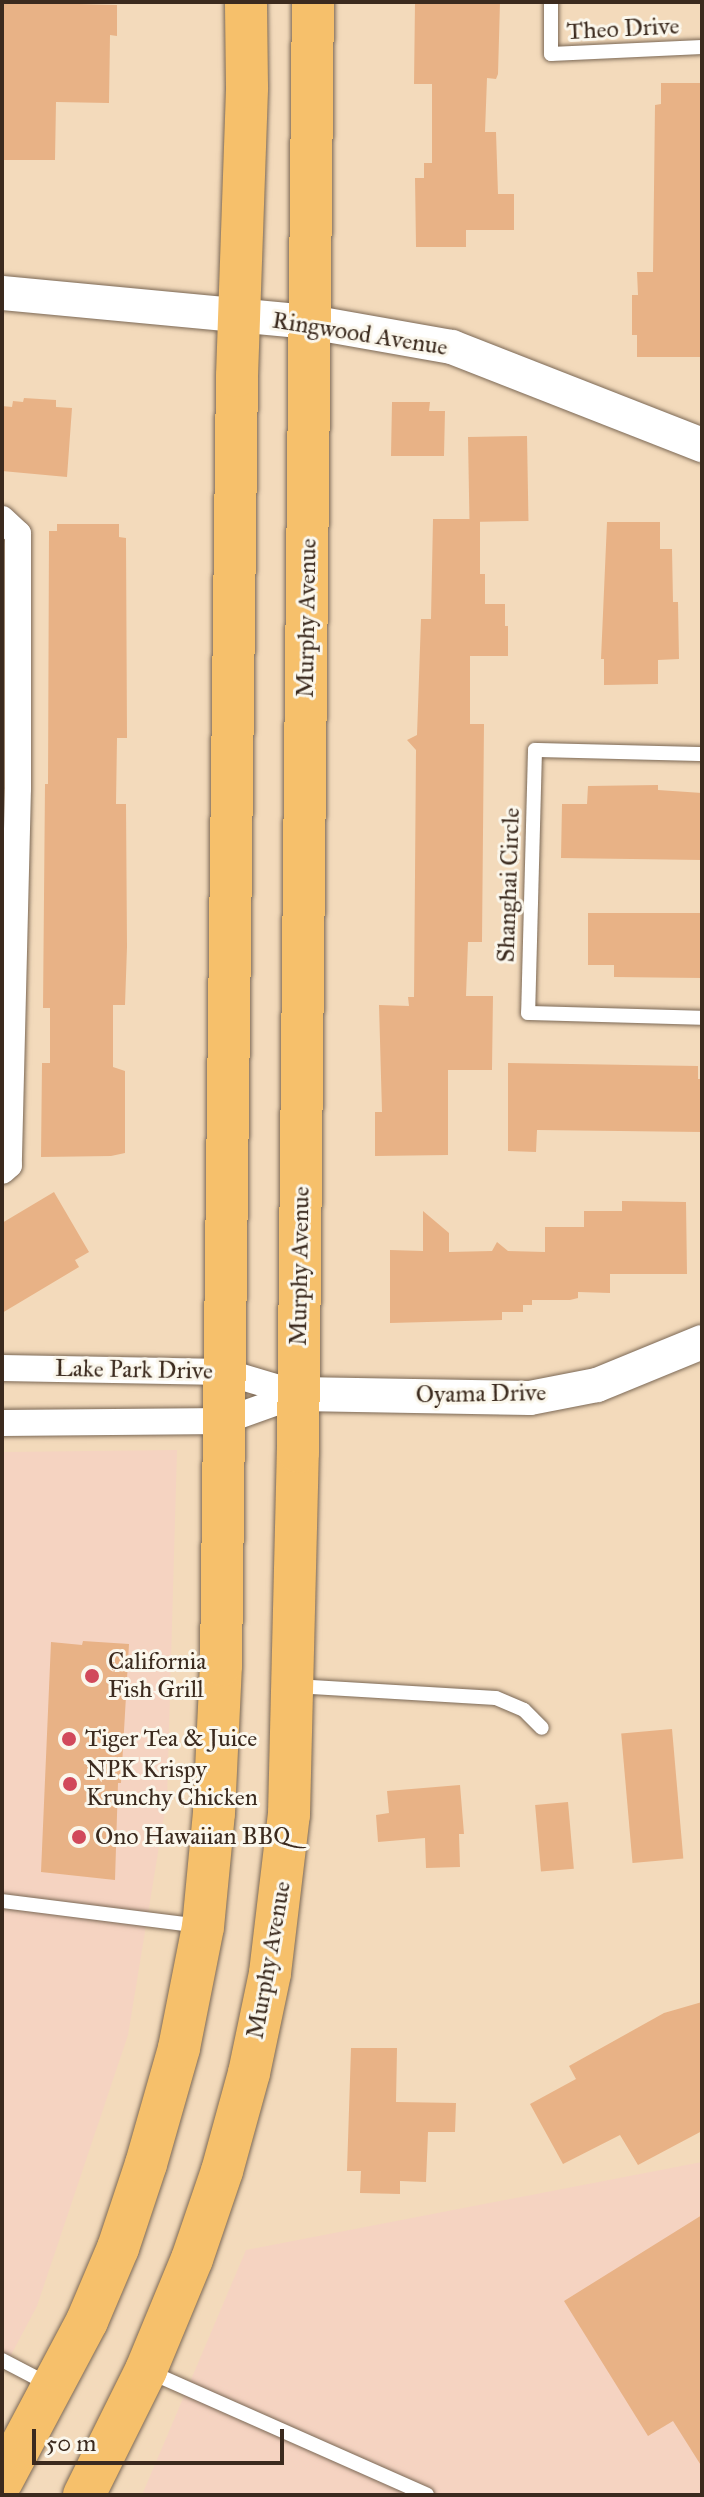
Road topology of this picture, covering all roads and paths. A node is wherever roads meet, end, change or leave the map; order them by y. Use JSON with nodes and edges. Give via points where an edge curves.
{"nodes":[{"id":1,"x":246,"y":2,"type":"edge"},
{"id":2,"x":313,"y":2,"type":"edge"},
{"id":3,"x":551,"y":2,"type":"edge"},
{"id":4,"x":702,"y":47,"type":"edge"},
{"id":5,"x":2,"y":293,"type":"edge"},
{"id":6,"x":240,"y":316,"type":"junction"},
{"id":7,"x":310,"y":322,"type":"junction"},
{"id":8,"x":702,"y":445,"type":"edge"},
{"id":9,"x":2,"y":519,"type":"edge"},
{"id":10,"x":702,"y":754,"type":"edge"},
{"id":11,"x":10,"y":785,"type":"edge"},
{"id":12,"x":702,"y":1018,"type":"edge"},
{"id":13,"x":2,"y":1171,"type":"edge"},
{"id":14,"x":702,"y":1342,"type":"edge"},
{"id":15,"x":2,"y":1368,"type":"edge"},
{"id":16,"x":225,"y":1372,"type":"junction"},
{"id":17,"x":299,"y":1394,"type":"junction"},
{"id":18,"x":224,"y":1421,"type":"junction"},
{"id":19,"x":2,"y":1423,"type":"edge"},
{"id":20,"x":294,"y":1686,"type":"junction"},
{"id":21,"x":542,"y":1728,"type":"dead end"},
{"id":22,"x":2,"y":1901,"type":"edge"},
{"id":23,"x":203,"y":1927,"type":"junction"},
{"id":24,"x":2,"y":2360,"type":"edge"},
{"id":25,"x":146,"y":2370,"type":"junction"},
{"id":26,"x":54,"y":2387,"type":"junction"},
{"id":27,"x":2,"y":2481,"type":"edge"},
{"id":28,"x":84,"y":2495,"type":"edge"},
{"id":29,"x":427,"y":2495,"type":"edge"}],
"edges":[{"from":1,"to":6,"type":"main road"},
{"from":2,"to":7,"type":"main road","name":"Murphy Avenue"},
{"from":3,"to":4,"type":"lane","name":"Theo Drive","via":[[551,54]]},
{"from":5,"to":6,"type":"street","name":"Ringwood Avenue"},
{"from":6,"to":7,"type":"street","name":"Ringwood Avenue"},
{"from":6,"to":16,"type":"main road"},
{"from":7,"to":8,"type":"street","name":"Ringwood Avenue","via":[[452,347]]},
{"from":7,"to":17,"type":"main road","name":"Murphy Avenue"},
{"from":9,"to":11,"type":"street","via":[[18,534]]},
{"from":10,"to":12,"type":"lane","name":"Shanghai Circle","via":[[535,750],[528,1013]]},
{"from":11,"to":13,"type":"street","via":[[9,1165]]},
{"from":14,"to":17,"type":"street","name":"Oyama Drive","via":[[597,1385],[530,1398]]},
{"from":15,"to":16,"type":"street","name":"Lake Park Drive"},
{"from":16,"to":17,"type":"street","name":"Lake Park Drive"},
{"from":16,"to":18,"type":"main road"},
{"from":17,"to":18,"type":"street","name":"Lake Park Drive"},
{"from":17,"to":20,"type":"main road","name":"Murphy Avenue"},
{"from":18,"to":19,"type":"street","name":"Lake Park Drive"},
{"from":18,"to":23,"type":"main road","via":[[221,1665]]},
{"from":20,"to":21,"type":"lane","via":[[496,1698],[524,1710]]},
{"from":20,"to":25,"type":"main road","name":"Murphy Avenue","via":[[281,1906],[249,2073],[192,2259]]},
{"from":22,"to":23,"type":"lane"},
{"from":23,"to":26,"type":"main road","via":[[179,2048],[146,2164],[118,2248]]},
{"from":24,"to":26,"type":"lane"},
{"from":25,"to":28,"type":"main road","name":"Murphy Avenue"},
{"from":25,"to":29,"type":"lane"},
{"from":26,"to":27,"type":"main road"}]}
